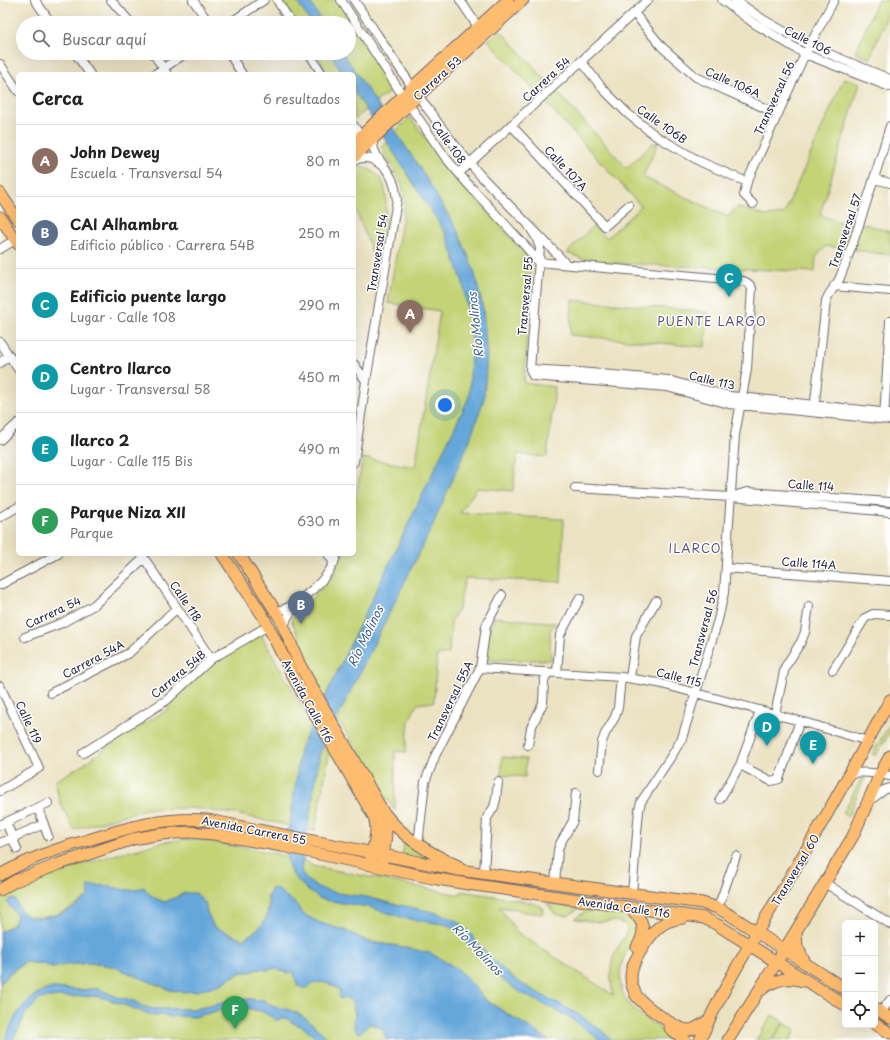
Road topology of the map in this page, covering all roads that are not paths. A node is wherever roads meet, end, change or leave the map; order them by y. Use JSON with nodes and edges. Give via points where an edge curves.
{"nodes":[{"id":1,"x":35,"y":0,"type":"edge"},
{"id":2,"x":111,"y":0,"type":"edge"},
{"id":3,"x":193,"y":0,"type":"edge"},
{"id":4,"x":264,"y":0,"type":"edge"},
{"id":5,"x":277,"y":0,"type":"edge"},
{"id":6,"x":341,"y":0,"type":"edge"},
{"id":7,"x":354,"y":0,"type":"edge"},
{"id":8,"x":460,"y":0,"type":"edge"},
{"id":9,"x":508,"y":0,"type":"edge"},
{"id":10,"x":523,"y":0,"type":"edge"},
{"id":11,"x":648,"y":0,"type":"edge"},
{"id":12,"x":722,"y":0,"type":"edge"},
{"id":13,"x":735,"y":0,"type":"edge"},
{"id":14,"x":834,"y":0,"type":"edge"},
{"id":15,"x":634,"y":13,"type":"junction"},
{"id":16,"x":46,"y":16,"type":"edge"},
{"id":17,"x":125,"y":16,"type":"edge"},
{"id":18,"x":205,"y":16,"type":"edge"},
{"id":19,"x":240,"y":16,"type":"edge"},
{"id":20,"x":287,"y":16,"type":"edge"},
{"id":21,"x":351,"y":16,"type":"edge"},
{"id":22,"x":356,"y":23,"type":"edge"},
{"id":23,"x":478,"y":27,"type":"junction"},
{"id":24,"x":810,"y":46,"type":"junction"},
{"id":25,"x":805,"y":54,"type":"junction"},
{"id":26,"x":80,"y":60,"type":"edge"},
{"id":27,"x":157,"y":60,"type":"edge"},
{"id":28,"x":178,"y":60,"type":"edge"},
{"id":29,"x":233,"y":60,"type":"edge"},
{"id":30,"x":313,"y":60,"type":"edge"},
{"id":31,"x":581,"y":61,"type":"junction"},
{"id":32,"x":0,"y":64,"type":"edge"},
{"id":33,"x":165,"y":71,"type":"edge"},
{"id":34,"x":89,"y":72,"type":"edge"},
{"id":35,"x":241,"y":72,"type":"edge"},
{"id":36,"x":321,"y":72,"type":"edge"},
{"id":37,"x":890,"y":79,"type":"edge"},
{"id":38,"x":890,"y":87,"type":"edge"},
{"id":39,"x":16,"y":88,"type":"edge"},
{"id":40,"x":415,"y":91,"type":"junction"},
{"id":41,"x":406,"y":100,"type":"junction"},
{"id":42,"x":778,"y":114,"type":"junction"},
{"id":43,"x":511,"y":125,"type":"junction"},
{"id":44,"x":890,"y":126,"type":"edge"},
{"id":45,"x":373,"y":135,"type":"junction"},
{"id":46,"x":357,"y":140,"type":"edge"},
{"id":47,"x":356,"y":156,"type":"edge"},
{"id":48,"x":356,"y":158,"type":"edge"},
{"id":49,"x":470,"y":163,"type":"junction"},
{"id":50,"x":385,"y":168,"type":"junction"},
{"id":51,"x":458,"y":173,"type":"junction"},
{"id":52,"x":874,"y":179,"type":"junction"},
{"id":53,"x":747,"y":182,"type":"junction"},
{"id":54,"x":890,"y":183,"type":"edge"},
{"id":55,"x":0,"y":193,"type":"edge"},
{"id":56,"x":753,"y":204,"type":"dead end"},
{"id":57,"x":629,"y":205,"type":"dead end"},
{"id":58,"x":0,"y":217,"type":"edge"},
{"id":59,"x":16,"y":217,"type":"edge"},
{"id":60,"x":529,"y":226,"type":"junction"},
{"id":61,"x":16,"y":242,"type":"edge"},
{"id":62,"x":0,"y":249,"type":"edge"},
{"id":63,"x":538,"y":262,"type":"junction"},
{"id":64,"x":566,"y":264,"type":"junction"},
{"id":65,"x":834,"y":286,"type":"junction"},
{"id":66,"x":890,"y":291,"type":"edge"},
{"id":67,"x":890,"y":320,"type":"edge"},
{"id":68,"x":0,"y":342,"type":"edge"},
{"id":69,"x":9,"y":355,"type":"junction"},
{"id":70,"x":0,"y":363,"type":"edge"},
{"id":71,"x":16,"y":366,"type":"edge"},
{"id":72,"x":356,"y":367,"type":"edge"},
{"id":73,"x":530,"y":369,"type":"junction"},
{"id":74,"x":366,"y":381,"type":"junction"},
{"id":75,"x":667,"y":384,"type":"junction"},
{"id":76,"x":741,"y":401,"type":"junction"},
{"id":77,"x":814,"y":409,"type":"junction"},
{"id":78,"x":887,"y":416,"type":"edge"},
{"id":79,"x":16,"y":425,"type":"edge"},
{"id":80,"x":0,"y":440,"type":"edge"},
{"id":81,"x":356,"y":448,"type":"edge"},
{"id":82,"x":575,"y":488,"type":"dead end"},
{"id":83,"x":731,"y":497,"type":"junction"},
{"id":84,"x":890,"y":502,"type":"edge"},
{"id":85,"x":16,"y":508,"type":"edge"},
{"id":86,"x":890,"y":512,"type":"edge"},
{"id":87,"x":0,"y":517,"type":"edge"},
{"id":88,"x":54,"y":556,"type":"edge"},
{"id":89,"x":143,"y":556,"type":"edge"},
{"id":90,"x":223,"y":556,"type":"edge"},
{"id":91,"x":240,"y":556,"type":"edge"},
{"id":92,"x":329,"y":556,"type":"edge"},
{"id":93,"x":336,"y":556,"type":"edge"},
{"id":94,"x":334,"y":563,"type":"junction"},
{"id":95,"x":726,"y":568,"type":"junction"},
{"id":96,"x":890,"y":581,"type":"edge"},
{"id":97,"x":0,"y":585,"type":"edge"},
{"id":98,"x":502,"y":596,"type":"dead end"},
{"id":99,"x":580,"y":598,"type":"dead end"},
{"id":100,"x":656,"y":601,"type":"dead end"},
{"id":101,"x":296,"y":603,"type":"junction"},
{"id":102,"x":809,"y":606,"type":"dead end"},
{"id":103,"x":177,"y":608,"type":"junction"},
{"id":104,"x":276,"y":611,"type":"junction"},
{"id":105,"x":890,"y":615,"type":"edge"},
{"id":106,"x":268,"y":626,"type":"junction"},
{"id":107,"x":284,"y":628,"type":"junction"},
{"id":108,"x":25,"y":637,"type":"dead end"},
{"id":109,"x":211,"y":659,"type":"junction"},
{"id":110,"x":480,"y":668,"type":"junction"},
{"id":111,"x":833,"y":670,"type":"dead end"},
{"id":112,"x":548,"y":672,"type":"junction"},
{"id":113,"x":557,"y":673,"type":"junction"},
{"id":114,"x":621,"y":677,"type":"junction"},
{"id":115,"x":630,"y":678,"type":"junction"},
{"id":116,"x":0,"y":686,"type":"edge"},
{"id":117,"x":52,"y":693,"type":"dead end"},
{"id":118,"x":696,"y":693,"type":"junction"},
{"id":119,"x":890,"y":700,"type":"edge"},
{"id":120,"x":760,"y":711,"type":"junction"},
{"id":121,"x":775,"y":714,"type":"junction"},
{"id":122,"x":800,"y":721,"type":"junction"},
{"id":123,"x":868,"y":740,"type":"junction"},
{"id":124,"x":528,"y":745,"type":"dead end"},
{"id":125,"x":83,"y":753,"type":"dead end"},
{"id":126,"x":890,"y":756,"type":"edge"},
{"id":127,"x":740,"y":765,"type":"junction"},
{"id":128,"x":599,"y":770,"type":"dead end"},
{"id":129,"x":848,"y":774,"type":"junction"},
{"id":130,"x":885,"y":775,"type":"edge"},
{"id":131,"x":498,"y":782,"type":"dead end"},
{"id":132,"x":890,"y":788,"type":"edge"},
{"id":133,"x":0,"y":791,"type":"edge"},
{"id":134,"x":576,"y":793,"type":"dead end"},
{"id":135,"x":720,"y":799,"type":"dead end"},
{"id":136,"x":869,"y":801,"type":"junction"},
{"id":137,"x":48,"y":803,"type":"dead end"},
{"id":138,"x":38,"y":808,"type":"junction"},
{"id":139,"x":382,"y":810,"type":"junction"},
{"id":140,"x":421,"y":817,"type":"junction"},
{"id":141,"x":3,"y":824,"type":"edge"},
{"id":142,"x":44,"y":824,"type":"junction"},
{"id":143,"x":48,"y":836,"type":"dead end"},
{"id":144,"x":406,"y":836,"type":"junction"},
{"id":145,"x":13,"y":837,"type":"junction"},
{"id":146,"x":283,"y":840,"type":"junction"},
{"id":147,"x":0,"y":843,"type":"edge"},
{"id":148,"x":418,"y":845,"type":"junction"},
{"id":149,"x":18,"y":849,"type":"dead end"},
{"id":150,"x":378,"y":854,"type":"junction"},
{"id":151,"x":736,"y":856,"type":"dead end"},
{"id":152,"x":370,"y":865,"type":"junction"},
{"id":153,"x":381,"y":867,"type":"junction"},
{"id":154,"x":484,"y":874,"type":"junction"},
{"id":155,"x":0,"y":875,"type":"edge"},
{"id":156,"x":555,"y":883,"type":"junction"},
{"id":157,"x":825,"y":883,"type":"junction"},
{"id":158,"x":0,"y":890,"type":"edge"},
{"id":159,"x":632,"y":893,"type":"junction"},
{"id":160,"x":627,"y":907,"type":"junction"},
{"id":161,"x":718,"y":908,"type":"junction"},
{"id":162,"x":692,"y":916,"type":"junction"},
{"id":163,"x":890,"y":924,"type":"edge"},
{"id":164,"x":796,"y":931,"type":"junction"},
{"id":165,"x":758,"y":933,"type":"junction"},
{"id":166,"x":750,"y":945,"type":"junction"},
{"id":167,"x":784,"y":950,"type":"junction"},
{"id":168,"x":777,"y":962,"type":"junction"},
{"id":169,"x":805,"y":964,"type":"junction"},
{"id":170,"x":808,"y":982,"type":"junction"},
{"id":171,"x":842,"y":987,"type":"edge"},
{"id":172,"x":755,"y":996,"type":"junction"},
{"id":173,"x":890,"y":1000,"type":"edge"},
{"id":174,"x":842,"y":1003,"type":"edge"},
{"id":175,"x":878,"y":1010,"type":"edge"},
{"id":176,"x":878,"y":1011,"type":"edge"},
{"id":177,"x":890,"y":1018,"type":"edge"},
{"id":178,"x":708,"y":1021,"type":"junction"},
{"id":179,"x":878,"y":1026,"type":"edge"},
{"id":180,"x":890,"y":1034,"type":"edge"},
{"id":181,"x":685,"y":1040,"type":"edge"},
{"id":182,"x":700,"y":1040,"type":"edge"},
{"id":183,"x":728,"y":1040,"type":"edge"}],
"edges":[{"from":1,"to":16,"type":"street"},
{"from":2,"to":17,"type":"street"},
{"from":3,"to":18,"type":"street"},
{"from":4,"to":19,"type":"street"},
{"from":5,"to":20,"type":"street"},
{"from":6,"to":21,"type":"street","name":"Calle 108"},
{"from":7,"to":40,"type":"street","name":"Calle 108"},
{"from":8,"to":23,"type":"street"},
{"from":9,"to":23,"type":"main road","name":"Carrera 53"},
{"from":10,"to":40,"type":"main road","name":"Carrera 53"},
{"from":11,"to":15,"type":"street","name":"Carrera 54"},
{"from":12,"to":25,"type":"street","name":"Calle 106","via":[[755,24]]},
{"from":13,"to":24,"type":"street","name":"Calle 106"},
{"from":14,"to":24,"type":"street","name":"Transversal 56"},
{"from":15,"to":31,"type":"street","name":"Carrera 54"},
{"from":15,"to":42,"type":"street","name":"Calle 106A","via":[[662,47],[696,77]]},
{"from":22,"to":41,"type":"street","name":"Calle 108"},
{"from":23,"to":40,"type":"main road","name":"Carrera 53"},
{"from":24,"to":25,"type":"street","name":"Transversal 56"},
{"from":24,"to":37,"type":"street","name":"Calle 106"},
{"from":25,"to":38,"type":"street","name":"Calle 106"},
{"from":25,"to":42,"type":"street","name":"Transversal 56"},
{"from":26,"to":34,"type":"street"},
{"from":27,"to":33,"type":"street"},
{"from":28,"to":33,"type":"street"},
{"from":29,"to":35,"type":"street"},
{"from":30,"to":36,"type":"street"},
{"from":31,"to":43,"type":"street","name":"Carrera 54"},
{"from":31,"to":53,"type":"street","name":"Calle 106B","via":[[603,89],[628,114],[656,136],[701,162]]},
{"from":32,"to":39,"type":"street"},
{"from":40,"to":41,"type":"main road","name":"Carrera 53"},
{"from":40,"to":49,"type":"street","name":"Calle 108"},
{"from":41,"to":45,"type":"main road","name":"Carrera 53"},
{"from":41,"to":51,"type":"street","name":"Calle 108"},
{"from":42,"to":53,"type":"street","name":"Transversal 56"},
{"from":43,"to":49,"type":"street","name":"Carrera 54"},
{"from":43,"to":57,"type":"street","name":"Calle 107A","via":[[605,226]]},
{"from":44,"to":52,"type":"street","name":"Transversal 57"},
{"from":45,"to":46,"type":"main road","name":"Carrera 53"},
{"from":45,"to":47,"type":"main road","name":"Carrera 53"},
{"from":45,"to":50,"type":"street","name":"Transversal 54","via":[[374,150]]},
{"from":48,"to":50,"type":"street","via":[[370,158]]},
{"from":49,"to":51,"type":"street","name":"Carrera 54"},
{"from":49,"to":60,"type":"street","name":"Calle 108"},
{"from":50,"to":74,"type":"street","name":"Transversal 54","via":[[395,188],[397,200]]},
{"from":51,"to":63,"type":"street","name":"Calle 108"},
{"from":52,"to":54,"type":"street"},
{"from":52,"to":65,"type":"street","name":"Transversal 57","via":[[841,276]]},
{"from":53,"to":56,"type":"street","via":[[744,195]]},
{"from":55,"to":59,"type":"main road"},
{"from":58,"to":61,"type":"main road"},
{"from":60,"to":63,"type":"street","name":"Transversal 55","via":[[540,248]]},
{"from":60,"to":64,"type":"street","name":"Calle 108"},
{"from":61,"to":62,"type":"street"},
{"from":63,"to":64,"type":"street"},
{"from":63,"to":73,"type":"street","name":"Transversal 55"},
{"from":64,"to":76,"type":"street","name":"Transversal 56","via":[[727,279],[750,284],[752,298],[746,374]]},
{"from":65,"to":66,"type":"street"},
{"from":65,"to":77,"type":"street","name":"Transversal 57","via":[[826,301]]},
{"from":67,"to":78,"type":"street"},
{"from":68,"to":69,"type":"street"},
{"from":69,"to":70,"type":"street"},
{"from":69,"to":71,"type":"street"},
{"from":72,"to":74,"type":"street"},
{"from":73,"to":75,"type":"street","name":"Calle 113","via":[[579,372]]},
{"from":73,"to":75,"type":"street","name":"Calle 113","via":[[536,377]]},
{"from":74,"to":81,"type":"street","name":"Transversal 54"},
{"from":75,"to":76,"type":"street","name":"Calle 113","via":[[714,400]]},
{"from":76,"to":77,"type":"street","name":"Calle 113"},
{"from":76,"to":83,"type":"street","name":"Transversal 56","via":[[735,435]]},
{"from":77,"to":78,"type":"street","name":"Calle 113"},
{"from":79,"to":80,"type":"street"},
{"from":82,"to":83,"type":"street","name":"Calle 114"},
{"from":83,"to":84,"type":"street","name":"Calle 114","via":[[747,492]]},
{"from":83,"to":86,"type":"street","name":"Calle 114"},
{"from":83,"to":95,"type":"street","name":"Transversal 56"},
{"from":85,"to":87,"type":"street"},
{"from":88,"to":97,"type":"street"},
{"from":89,"to":103,"type":"street","name":"Calle 118"},
{"from":89,"to":108,"type":"street","name":"Carrera 54","via":[[94,605],[62,623]]},
{"from":90,"to":106,"type":"main road","name":"Avenida Calle 116"},
{"from":91,"to":104,"type":"main road","name":"Avenida Calle 116"},
{"from":92,"to":94,"type":"street"},
{"from":93,"to":94,"type":"street"},
{"from":94,"to":101,"type":"street","via":[[324,578]]},
{"from":95,"to":96,"type":"street","name":"Calle 114A"},
{"from":95,"to":118,"type":"street","name":"Transversal 56","via":[[722,605]]},
{"from":98,"to":110,"type":"street","name":"Transversal 55A","via":[[486,626]]},
{"from":99,"to":113,"type":"street","via":[[560,635]]},
{"from":100,"to":115,"type":"street","via":[[636,636]]},
{"from":101,"to":104,"type":"street"},
{"from":101,"to":107,"type":"street"},
{"from":102,"to":121,"type":"street","via":[[805,632],[785,667]]},
{"from":103,"to":109,"type":"street","name":"Calle 118"},
{"from":103,"to":117,"type":"street","name":"Carrera 54A","via":[[129,653]]},
{"from":104,"to":107,"type":"main road","name":"Avenida Calle 116"},
{"from":105,"to":111,"type":"street","via":[[873,614],[865,618]]},
{"from":106,"to":109,"type":"street","name":"Carrera 54B"},
{"from":106,"to":150,"type":"main road","name":"Avenida Calle 116","via":[[376,822]]},
{"from":107,"to":139,"type":"main road","name":"Avenida Calle 116","via":[[320,702]]},
{"from":109,"to":125,"type":"street","name":"Carrera 54B","via":[[167,700]]},
{"from":110,"to":112,"type":"street","name":"Calle 115"},
{"from":110,"to":140,"type":"street","name":"Transversal 55A","via":[[426,778]]},
{"from":112,"to":113,"type":"street","name":"Calle 115"},
{"from":112,"to":124,"type":"street","via":[[544,681],[543,703],[531,728]]},
{"from":113,"to":114,"type":"street","name":"Calle 115"},
{"from":114,"to":115,"type":"street","name":"Calle 115"},
{"from":114,"to":128,"type":"street","via":[[618,708],[602,742]]},
{"from":115,"to":118,"type":"street","name":"Calle 115"},
{"from":116,"to":133,"type":"street","name":"Calle 119","via":[[39,768]]},
{"from":118,"to":120,"type":"street","name":"Calle 115"},
{"from":118,"to":159,"type":"street","name":"Transversal 56","via":[[679,745],[641,802]]},
{"from":119,"to":123,"type":"main road","name":"Transversal 60"},
{"from":120,"to":121,"type":"street","name":"Calle 115"},
{"from":120,"to":127,"type":"street"},
{"from":121,"to":122,"type":"street","name":"Calle 115"},
{"from":122,"to":123,"type":"street","name":"Calle 115"},
{"from":122,"to":127,"type":"street","via":[[777,780],[771,781]]},
{"from":123,"to":129,"type":"main road","name":"Transversal 60"},
{"from":126,"to":130,"type":"main road"},
{"from":127,"to":135,"type":"street"},
{"from":129,"to":130,"type":"street","via":[[865,772]]},
{"from":129,"to":165,"type":"main road","name":"Transversal 60","via":[[827,816]]},
{"from":130,"to":136,"type":"main road"},
{"from":131,"to":154,"type":"street","via":[[494,807],[487,818]]},
{"from":132,"to":136,"type":"street"},
{"from":134,"to":156,"type":"street","via":[[573,821],[558,850]]},
{"from":136,"to":157,"type":"main road","via":[[853,836]]},
{"from":137,"to":138,"type":"street"},
{"from":138,"to":141,"type":"street"},
{"from":138,"to":142,"type":"street"},
{"from":139,"to":144,"type":"main road"},
{"from":139,"to":150,"type":"main road","name":"Avenida Calle 116","via":[[387,829]]},
{"from":140,"to":144,"type":"street","name":"Transversal 55A","via":[[415,829]]},
{"from":140,"to":148,"type":"street","name":"Transversal 55A"},
{"from":141,"to":145,"type":"street"},
{"from":142,"to":143,"type":"street"},
{"from":142,"to":145,"type":"street"},
{"from":144,"to":148,"type":"main road"},
{"from":145,"to":147,"type":"street"},
{"from":145,"to":149,"type":"street"},
{"from":146,"to":150,"type":"main road","name":"Avenida Carrera 55","via":[[309,840]]},
{"from":146,"to":152,"type":"main road","name":"Avenida Carrera 55","via":[[307,851]]},
{"from":146,"to":155,"type":"main road","name":"Avenida Carrera 55","via":[[208,820],[175,819],[114,831],[57,849]]},
{"from":146,"to":158,"type":"main road","name":"Avenida Carrera 55","via":[[190,832],[161,834],[133,839],[96,851],[15,881]]},
{"from":148,"to":154,"type":"main road","via":[[450,862]]},
{"from":150,"to":152,"type":"main road","name":"Avenida Calle 116"},
{"from":150,"to":153,"type":"main road","name":"Avenida Calle 116"},
{"from":150,"to":154,"type":"main road","name":"Avenida Calle 116"},
{"from":151,"to":161,"type":"street"},
{"from":152,"to":153,"type":"main road","name":"Avenida Calle 116"},
{"from":153,"to":160,"type":"main road","name":"Avenida Calle 116","via":[[468,884]]},
{"from":154,"to":156,"type":"main road","name":"Avenida Calle 116"},
{"from":156,"to":159,"type":"main road","name":"Avenida Calle 116"},
{"from":157,"to":163,"type":"street"},
{"from":157,"to":164,"type":"main road"},
{"from":159,"to":161,"type":"main road","name":"Avenida Calle 116","via":[[702,903]]},
{"from":160,"to":162,"type":"main road","name":"Avenida Calle 116"},
{"from":160,"to":181,"type":"main road","via":[[638,916],[643,929],[642,939],[628,965],[629,992],[639,1006]]},
{"from":161,"to":165,"type":"main road","name":"Avenida Calle 116"},
{"from":162,"to":166,"type":"main road","name":"Avenida Calle 116","via":[[710,921]]},
{"from":162,"to":178,"type":"main road","via":[[672,919],[656,928],[635,962],[632,985],[642,1002],[679,1027],[691,1029]]},
{"from":164,"to":167,"type":"main road"},
{"from":164,"to":169,"type":"main road","via":[[797,946]]},
{"from":165,"to":166,"type":"main road","name":"Transversal 60"},
{"from":165,"to":167,"type":"main road","name":"Avenida Calle 116"},
{"from":166,"to":168,"type":"main road","name":"Avenida Calle 116"},
{"from":166,"to":178,"type":"main road","name":"Transversal 60"},
{"from":167,"to":168,"type":"main road"},
{"from":167,"to":169,"type":"main road","name":"Avenida Calle 116"},
{"from":168,"to":170,"type":"main road","name":"Avenida Calle 116"},
{"from":168,"to":172,"type":"main road"},
{"from":169,"to":171,"type":"main road","name":"Avenida Calle 116"},
{"from":170,"to":172,"type":"main road","via":[[789,978],[780,980],[766,986]]},
{"from":170,"to":174,"type":"main road","name":"Avenida Calle 116"},
{"from":172,"to":183,"type":"main road"},
{"from":173,"to":175,"type":"street","via":[[884,1008]]},
{"from":176,"to":177,"type":"main road"},
{"from":178,"to":182,"type":"main road","name":"Transversal 60"},
{"from":179,"to":180,"type":"main road"}]}
